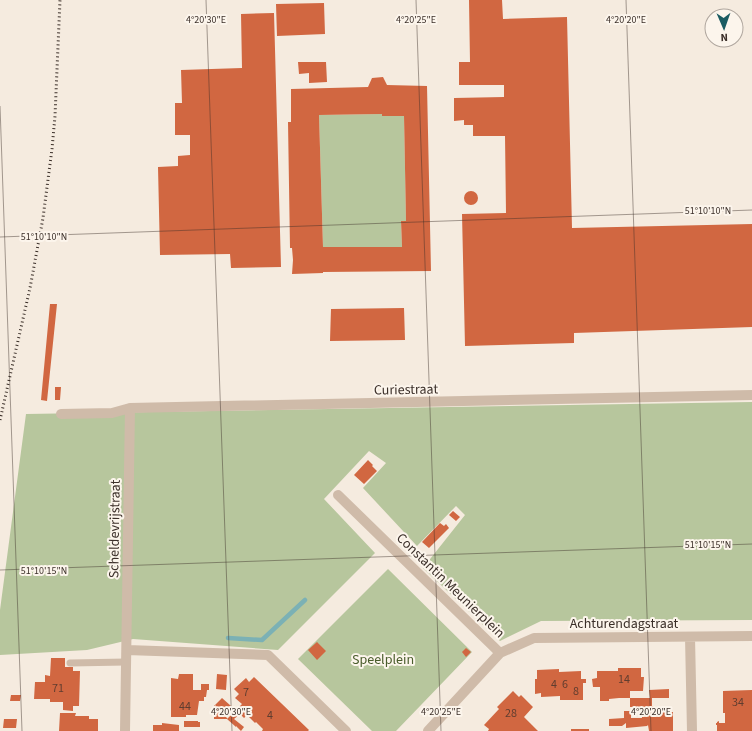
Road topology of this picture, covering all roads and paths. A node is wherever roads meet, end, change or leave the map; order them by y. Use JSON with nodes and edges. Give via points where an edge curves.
{"nodes":[{"id":1,"x":752,"y":396,"type":"edge"},
{"id":2,"x":130,"y":408,"type":"junction"},
{"id":3,"x":62,"y":414,"type":"dead end"},
{"id":4,"x":338,"y":495,"type":"dead end"},
{"id":5,"x":752,"y":636,"type":"edge"},
{"id":6,"x":690,"y":637,"type":"junction"},
{"id":7,"x":126,"y":650,"type":"junction"},
{"id":8,"x":500,"y":653,"type":"junction"},
{"id":9,"x":126,"y":662,"type":"junction"},
{"id":10,"x":70,"y":663,"type":"dead end"},
{"id":11,"x":125,"y":731,"type":"edge"},
{"id":12,"x":346,"y":731,"type":"edge"},
{"id":13,"x":428,"y":731,"type":"edge"},
{"id":14,"x":692,"y":731,"type":"edge"}],
"edges":[{"from":1,"to":2,"type":"street","name":"Curiestraat"},
{"from":2,"to":3,"type":"street","name":"Curiestraat","via":[[112,413]]},
{"from":2,"to":7,"type":"street","name":"Scheldevrijstraat"},
{"from":4,"to":8,"type":"street","name":"Constantin Meunierplein"},
{"from":5,"to":6,"type":"street","name":"Achturendagstraat"},
{"from":6,"to":8,"type":"street","name":"Achturendagstraat","via":[[534,638]]},
{"from":6,"to":14,"type":"street"},
{"from":7,"to":9,"type":"street","name":"Scheldevrijstraat"},
{"from":7,"to":12,"type":"street","via":[[268,656]]},
{"from":8,"to":13,"type":"street"},
{"from":9,"to":10,"type":"lane"},
{"from":9,"to":11,"type":"street","name":"Scheldevrijstraat"}]}
